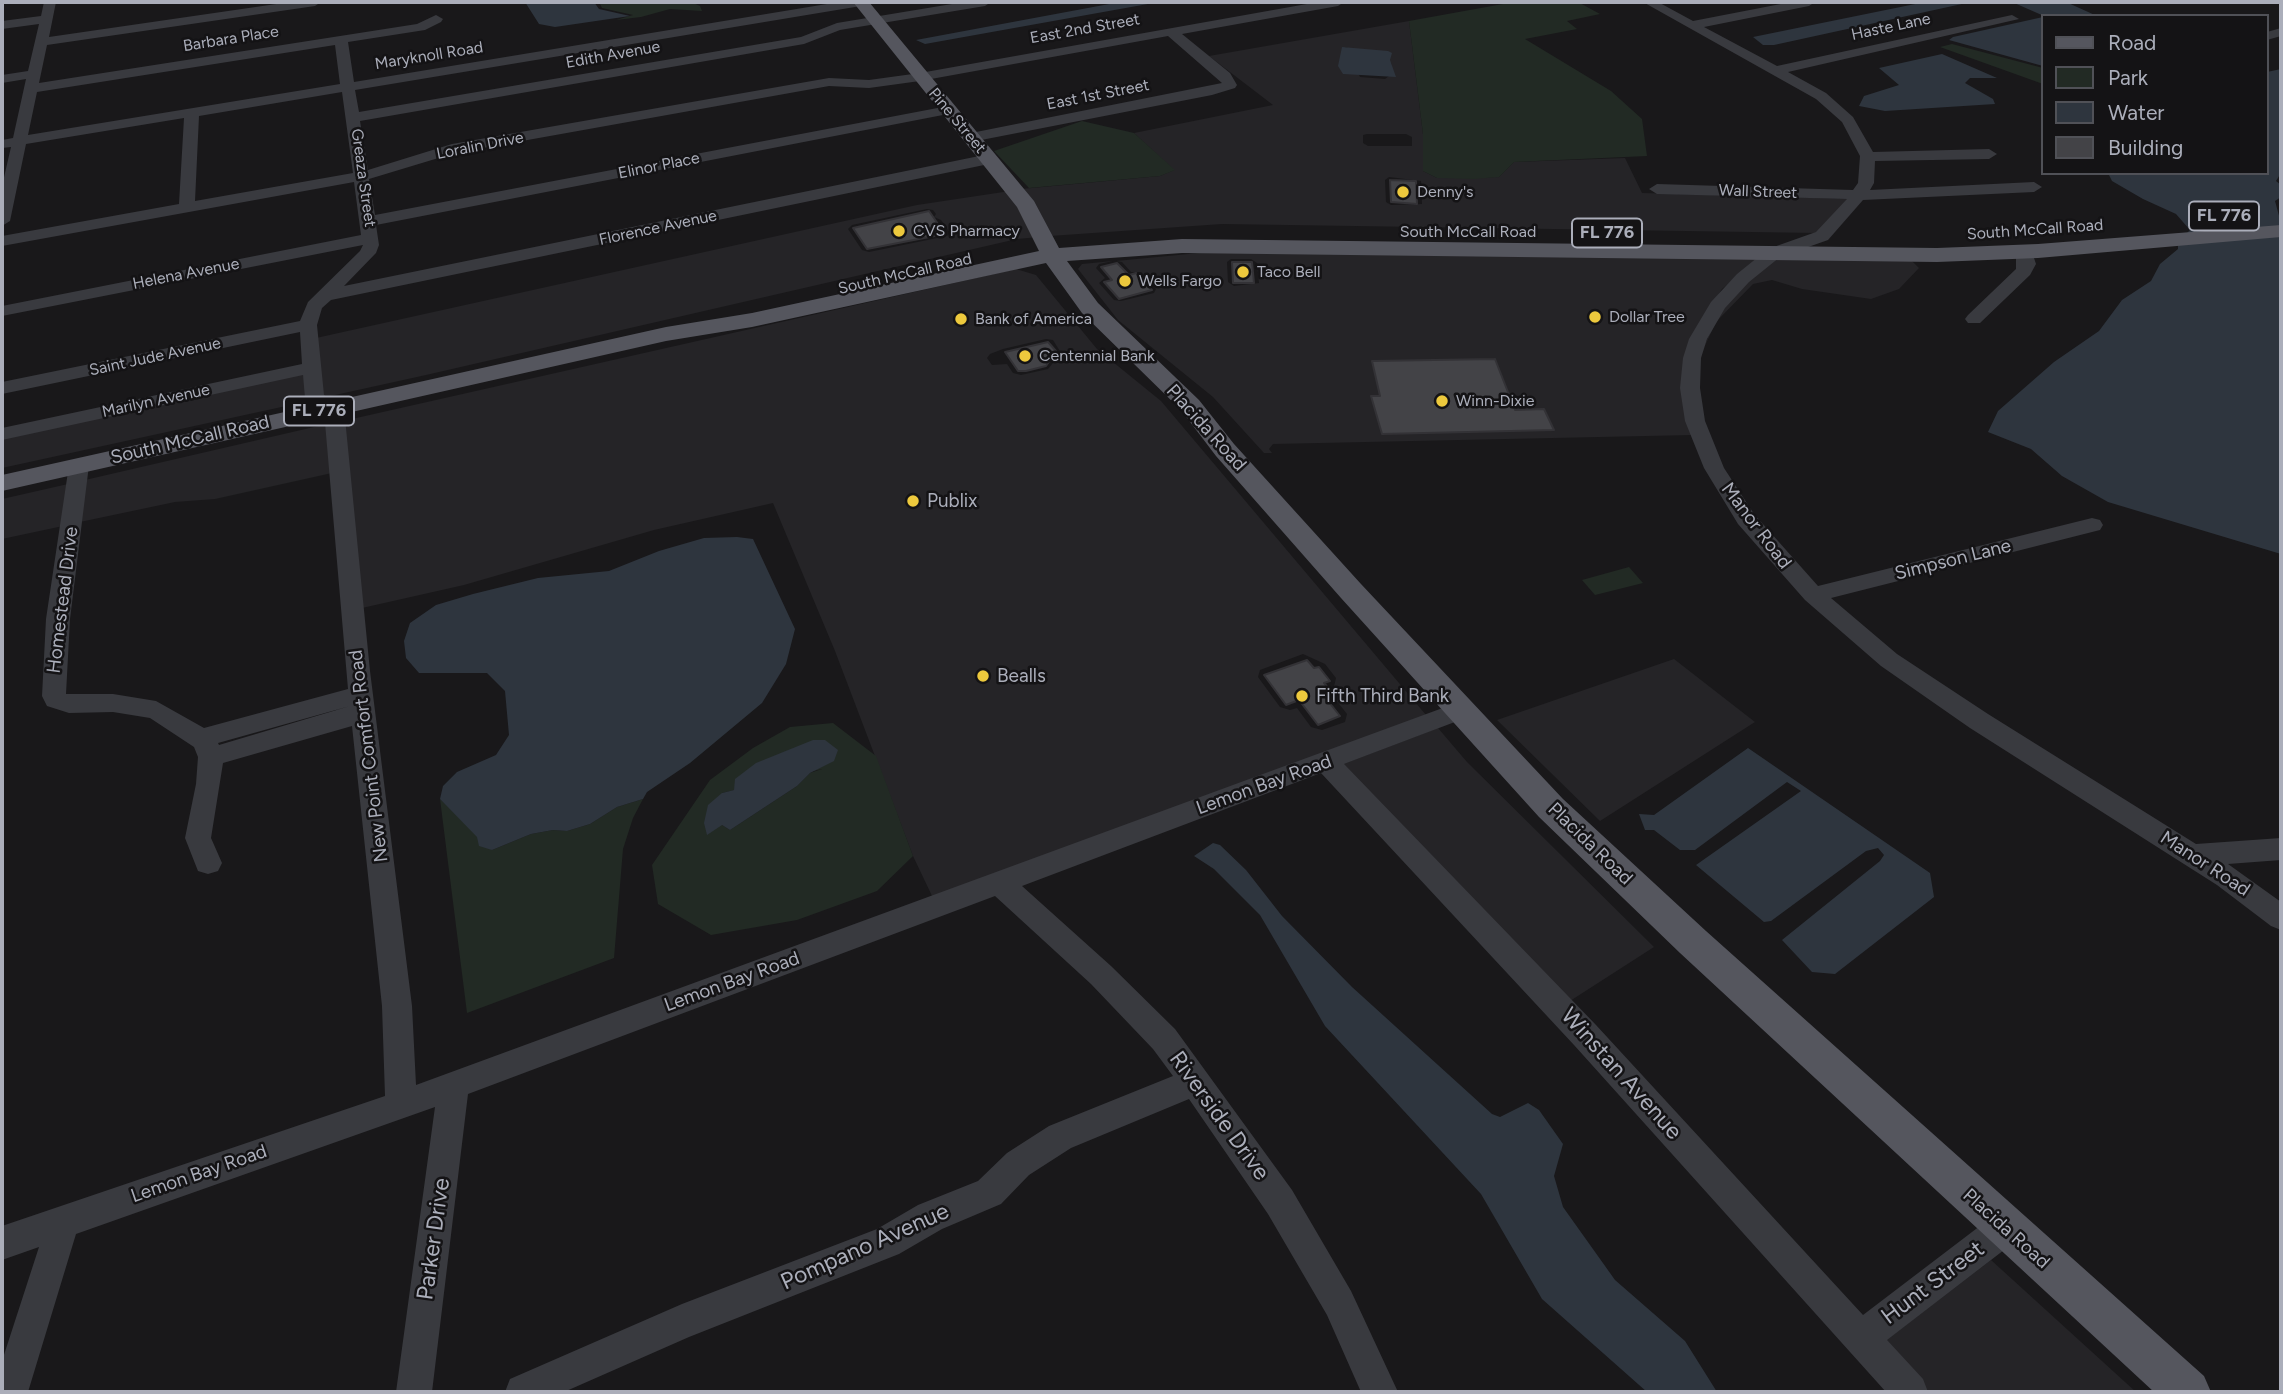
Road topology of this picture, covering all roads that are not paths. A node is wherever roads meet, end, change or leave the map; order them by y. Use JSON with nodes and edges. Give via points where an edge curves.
{"nodes":[{"id":1,"x":50,"y":2,"type":"edge"},
{"id":2,"x":315,"y":2,"type":"edge"},
{"id":3,"x":433,"y":2,"type":"edge"},
{"id":4,"x":861,"y":2,"type":"edge"},
{"id":5,"x":985,"y":2,"type":"edge"},
{"id":6,"x":1339,"y":2,"type":"edge"},
{"id":7,"x":1649,"y":2,"type":"edge"},
{"id":8,"x":1809,"y":2,"type":"edge"},
{"id":9,"x":45,"y":19,"type":"junction"},
{"id":10,"x":436,"y":19,"type":"junction"},
{"id":11,"x":2012,"y":19,"type":"dead end"},
{"id":12,"x":876,"y":20,"type":"junction"},
{"id":13,"x":2,"y":25,"type":"edge"},
{"id":14,"x":1693,"y":25,"type":"junction"},
{"id":15,"x":1171,"y":32,"type":"junction"},
{"id":16,"x":442,"y":34,"type":"dead end"},
{"id":17,"x":341,"y":40,"type":"junction"},
{"id":18,"x":41,"y":42,"type":"junction"},
{"id":19,"x":1778,"y":70,"type":"junction"},
{"id":20,"x":920,"y":77,"type":"junction"},
{"id":21,"x":2,"y":79,"type":"edge"},
{"id":22,"x":31,"y":82,"type":"junction"},
{"id":23,"x":350,"y":87,"type":"junction"},
{"id":24,"x":948,"y":110,"type":"junction"},
{"id":25,"x":192,"y":114,"type":"junction"},
{"id":26,"x":355,"y":117,"type":"junction"},
{"id":27,"x":971,"y":137,"type":"junction"},
{"id":28,"x":17,"y":142,"type":"junction"},
{"id":29,"x":2,"y":144,"type":"edge"},
{"id":30,"x":1989,"y":154,"type":"dead end"},
{"id":31,"x":1868,"y":156,"type":"junction"},
{"id":32,"x":989,"y":159,"type":"junction"},
{"id":33,"x":363,"y":176,"type":"junction"},
{"id":34,"x":2034,"y":187,"type":"dead end"},
{"id":35,"x":1657,"y":189,"type":"dead end"},
{"id":36,"x":1860,"y":195,"type":"junction"},
{"id":37,"x":187,"y":208,"type":"junction"},
{"id":38,"x":2281,"y":212,"type":"edge"},
{"id":39,"x":2,"y":221,"type":"edge"},
{"id":40,"x":370,"y":229,"type":"junction"},
{"id":41,"x":2167,"y":230,"type":"junction"},
{"id":42,"x":2281,"y":231,"type":"edge"},
{"id":43,"x":1527,"y":232,"type":"junction"},
{"id":44,"x":1822,"y":236,"type":"junction"},
{"id":45,"x":2,"y":241,"type":"edge"},
{"id":46,"x":1050,"y":250,"type":"junction"},
{"id":47,"x":1439,"y":251,"type":"junction"},
{"id":48,"x":2024,"y":252,"type":"junction"},
{"id":49,"x":1774,"y":253,"type":"junction"},
{"id":50,"x":327,"y":295,"type":"junction"},
{"id":51,"x":2,"y":311,"type":"edge"},
{"id":52,"x":1974,"y":319,"type":"dead end"},
{"id":53,"x":307,"y":325,"type":"junction"},
{"id":54,"x":310,"y":368,"type":"junction"},
{"id":55,"x":2,"y":388,"type":"edge"},
{"id":56,"x":334,"y":408,"type":"junction"},
{"id":57,"x":2,"y":433,"type":"edge"},
{"id":58,"x":79,"y":466,"type":"junction"},
{"id":59,"x":2,"y":483,"type":"edge"},
{"id":60,"x":2092,"y":525,"type":"dead end"},
{"id":61,"x":1813,"y":595,"type":"junction"},
{"id":62,"x":362,"y":704,"type":"junction"},
{"id":63,"x":1459,"y":711,"type":"junction"},
{"id":64,"x":206,"y":747,"type":"junction"},
{"id":65,"x":1326,"y":762,"type":"junction"},
{"id":66,"x":2281,"y":849,"type":"edge"},
{"id":67,"x":2193,"y":855,"type":"junction"},
{"id":68,"x":208,"y":863,"type":"dead end"},
{"id":69,"x":1000,"y":883,"type":"junction"},
{"id":70,"x":2281,"y":918,"type":"edge"},
{"id":71,"x":1195,"y":1082,"type":"junction"},
{"id":72,"x":454,"y":1085,"type":"junction"},
{"id":73,"x":401,"y":1105,"type":"junction"},
{"id":74,"x":64,"y":1220,"type":"junction"},
{"id":75,"x":2005,"y":1228,"type":"junction"},
{"id":76,"x":2,"y":1242,"type":"edge"},
{"id":77,"x":1861,"y":1338,"type":"junction"},
{"id":78,"x":10,"y":1392,"type":"edge"},
{"id":79,"x":414,"y":1392,"type":"edge"},
{"id":80,"x":523,"y":1392,"type":"edge"},
{"id":81,"x":1380,"y":1392,"type":"edge"},
{"id":82,"x":1910,"y":1392,"type":"edge"},
{"id":83,"x":2188,"y":1392,"type":"edge"}],
"edges":[{"from":1,"to":9,"type":"street"},
{"from":2,"to":18,"type":"street"},
{"from":3,"to":10,"type":"street"},
{"from":4,"to":12,"type":"main road","name":"Pine Street"},
{"from":4,"to":23,"type":"street","name":"Maryknoll Road"},
{"from":5,"to":12,"type":"street","name":"Edith Avenue"},
{"from":6,"to":15,"type":"street","name":"East 2nd Street"},
{"from":7,"to":14,"type":"street"},
{"from":8,"to":14,"type":"street"},
{"from":9,"to":13,"type":"street"},
{"from":9,"to":18,"type":"street"},
{"from":10,"to":16,"type":"street"},
{"from":10,"to":17,"type":"street","name":"Barbara Place","via":[[420,27]]},
{"from":11,"to":19,"type":"street","name":"Haste Lane"},
{"from":12,"to":20,"type":"main road","name":"Pine Street"},
{"from":12,"to":26,"type":"street","name":"Edith Avenue","via":[[837,27],[804,40]]},
{"from":14,"to":19,"type":"street"},
{"from":15,"to":20,"type":"street","name":"East 2nd Street"},
{"from":15,"to":27,"type":"street","name":"East 1st Street","via":[[1226,76],[1230,85]]},
{"from":17,"to":22,"type":"street","name":"Barbara Place"},
{"from":17,"to":23,"type":"street","name":"Greaza Street"},
{"from":18,"to":22,"type":"street"},
{"from":19,"to":31,"type":"street","via":[[1809,87],[1842,114],[1858,133]]},
{"from":20,"to":24,"type":"main road","name":"Pine Street"},
{"from":20,"to":33,"type":"street","name":"Loralin Drive","via":[[869,84],[829,82],[452,149]]},
{"from":21,"to":22,"type":"street","name":"Barbara Place"},
{"from":22,"to":28,"type":"street"},
{"from":23,"to":25,"type":"street","name":"Maryknoll Road"},
{"from":23,"to":26,"type":"street","name":"Greaza Street"},
{"from":24,"to":27,"type":"main road","name":"Pine Street"},
{"from":24,"to":40,"type":"street","name":"Elinor Place"},
{"from":25,"to":28,"type":"street","name":"Maryknoll Road"},
{"from":25,"to":37,"type":"street"},
{"from":26,"to":33,"type":"street","name":"Greaza Street"},
{"from":27,"to":32,"type":"main road","name":"Pine Street"},
{"from":28,"to":29,"type":"street","name":"Maryknoll Road"},
{"from":28,"to":39,"type":"street"},
{"from":30,"to":31,"type":"street","via":[[1903,159]]},
{"from":31,"to":36,"type":"street","name":"Manor Road","via":[[1869,174]]},
{"from":32,"to":46,"type":"main road","name":"Pine Street","via":[[1027,205]]},
{"from":32,"to":50,"type":"street","name":"Florence Avenue"},
{"from":33,"to":37,"type":"street","name":"Loralin Drive"},
{"from":33,"to":40,"type":"street","name":"Greaza Street"},
{"from":34,"to":36,"type":"street","name":"Wall Street"},
{"from":35,"to":36,"type":"street","name":"Wall Street"},
{"from":36,"to":44,"type":"street","name":"Manor Road"},
{"from":37,"to":45,"type":"street","name":"Loralin Drive"},
{"from":38,"to":41,"type":"main road","name":"South McCall Road","number":"FL 776"},
{"from":40,"to":50,"type":"street","name":"Greaza Street","via":[[368,253]]},
{"from":40,"to":51,"type":"street","name":"Helena Avenue"},
{"from":41,"to":42,"type":"main road","name":"South McCall Road","number":"FL 776"},
{"from":41,"to":44,"type":"main road","name":"South McCall Road","number":"FL 776"},
{"from":41,"to":48,"type":"main road","name":"South McCall Road","number":"FL 776"},
{"from":43,"to":44,"type":"main road","name":"South McCall Road","number":"FL 776"},
{"from":43,"to":46,"type":"main road","name":"South McCall Road","number":"FL 776","via":[[1213,229]]},
{"from":43,"to":47,"type":"main road","via":[[1512,237],[1441,239],[1436,243]]},
{"from":44,"to":49,"type":"street","name":"Manor Road"},
{"from":46,"to":47,"type":"main road","name":"South McCall Road","number":"FL 776","via":[[1182,246]]},
{"from":46,"to":56,"type":"main road","name":"South McCall Road","number":"FL 776","via":[[752,320],[666,334]]},
{"from":46,"to":63,"type":"main road","name":"Placida Road","via":[[1090,308],[1190,405]]},
{"from":47,"to":49,"type":"main road","name":"South McCall Road","number":"FL 776"},
{"from":48,"to":49,"type":"main road","name":"South McCall Road","number":"FL 776"},
{"from":48,"to":52,"type":"street","via":[[2024,271]]},
{"from":49,"to":61,"type":"street","name":"Manor Road","via":[[1729,292],[1706,322],[1692,358],[1692,409],[1703,444],[1728,493],[1767,546]]},
{"from":50,"to":53,"type":"street","name":"Greaza Street","via":[[314,306]]},
{"from":53,"to":54,"type":"street"},
{"from":53,"to":55,"type":"street","name":"Saint Jude Avenue"},
{"from":54,"to":56,"type":"street","via":[[315,398]]},
{"from":54,"to":57,"type":"street","name":"Marilyn Avenue"},
{"from":56,"to":58,"type":"main road","name":"South McCall Road","number":"FL 776"},
{"from":56,"to":62,"type":"street","name":"New Point Comfort Road"},
{"from":58,"to":59,"type":"main road","name":"South McCall Road","number":"FL 776"},
{"from":58,"to":64,"type":"street","name":"Homestead Drive","via":[[55,642],[54,696],[69,704],[113,703],[156,710]]},
{"from":60,"to":61,"type":"street","name":"Simpson Lane"},
{"from":61,"to":67,"type":"street","name":"Manor Road","via":[[1935,692]]},
{"from":62,"to":64,"type":"street"},
{"from":62,"to":73,"type":"street","name":"New Point Comfort Road","via":[[397,1006]]},
{"from":63,"to":65,"type":"street","name":"Lemon Bay Road"},
{"from":63,"to":75,"type":"main road","name":"Placida Road","via":[[1551,808]]},
{"from":64,"to":68,"type":"street","via":[[207,796],[198,831]]},
{"from":65,"to":69,"type":"street","name":"Lemon Bay Road"},
{"from":65,"to":77,"type":"street","name":"Winstan Avenue","via":[[1585,1035]]},
{"from":66,"to":67,"type":"street"},
{"from":67,"to":70,"type":"street","name":"Manor Road"},
{"from":69,"to":71,"type":"street","name":"Riverside Drive","via":[[1137,1011]]},
{"from":69,"to":72,"type":"street","name":"Lemon Bay Road"},
{"from":71,"to":80,"type":"street","name":"Pompano Avenue","via":[[1060,1137],[1018,1164],[989,1194],[930,1217],[887,1242],[682,1322]]},
{"from":71,"to":81,"type":"street","name":"Riverside Drive","via":[[1280,1202],[1339,1303]]},
{"from":72,"to":73,"type":"street","name":"Lemon Bay Road"},
{"from":72,"to":79,"type":"street","name":"Parker Drive"},
{"from":73,"to":74,"type":"street","name":"Lemon Bay Road"},
{"from":74,"to":76,"type":"street","name":"Lemon Bay Road"},
{"from":74,"to":78,"type":"street"},
{"from":75,"to":77,"type":"street","name":"Hunt Street"},
{"from":75,"to":83,"type":"main road","name":"Placida Road"},
{"from":77,"to":82,"type":"street","name":"Winstan Avenue"}]}
